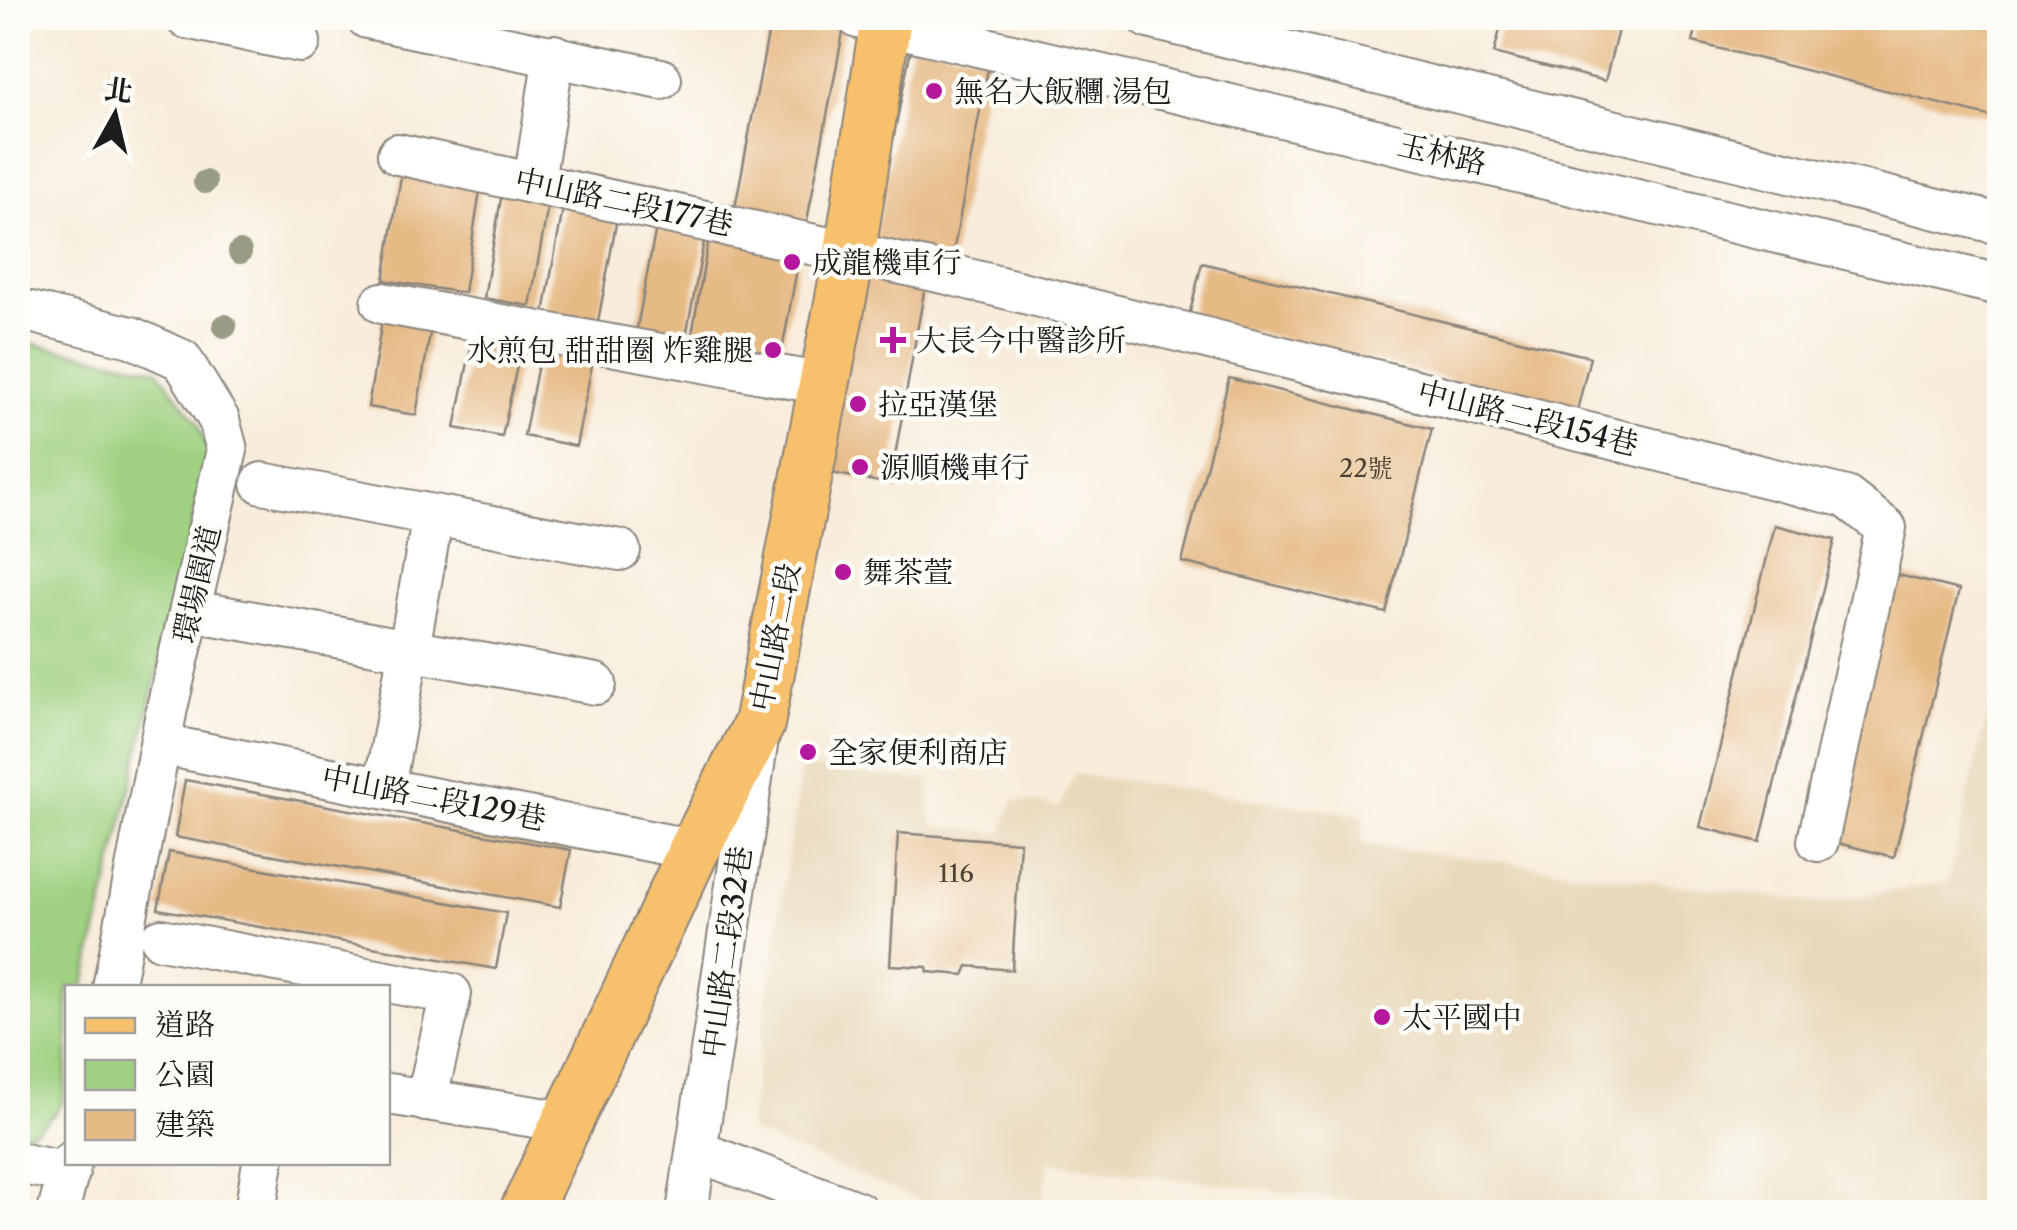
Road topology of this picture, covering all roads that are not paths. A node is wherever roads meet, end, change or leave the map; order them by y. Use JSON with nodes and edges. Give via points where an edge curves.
{"nodes":[{"id":1,"x":186,"y":18,"type":"edge"},
{"id":2,"x":367,"y":18,"type":"edge"},
{"id":3,"x":1149,"y":18,"type":"edge"},
{"id":4,"x":876,"y":20,"type":"edge"},
{"id":5,"x":300,"y":42,"type":"dead end"},
{"id":6,"x":554,"y":55,"type":"junction"},
{"id":7,"x":661,"y":78,"type":"dead end"},
{"id":8,"x":398,"y":154,"type":"dead end"},
{"id":9,"x":534,"y":182,"type":"junction"},
{"id":10,"x":2000,"y":224,"type":"edge"},
{"id":11,"x":850,"y":251,"type":"junction"},
{"id":12,"x":2000,"y":285,"type":"edge"},
{"id":13,"x":382,"y":303,"type":"dead end"},
{"id":14,"x":18,"y":309,"type":"edge"},
{"id":15,"x":823,"y":384,"type":"junction"},
{"id":16,"x":262,"y":483,"type":"dead end"},
{"id":17,"x":433,"y":515,"type":"junction"},
{"id":18,"x":620,"y":550,"type":"dead end"},
{"id":19,"x":215,"y":615,"type":"dead end"},
{"id":20,"x":408,"y":650,"type":"junction"},
{"id":21,"x":596,"y":684,"type":"dead end"},
{"id":22,"x":765,"y":691,"type":"junction"},
{"id":23,"x":174,"y":746,"type":"dead end"},
{"id":24,"x":384,"y":788,"type":"junction"},
{"id":25,"x":1818,"y":841,"type":"dead end"},
{"id":26,"x":694,"y":850,"type":"junction"},
{"id":27,"x":161,"y":939,"type":"dead end"},
{"id":28,"x":114,"y":985,"type":"edge"},
{"id":29,"x":407,"y":1098,"type":"edge"},
{"id":30,"x":567,"y":1122,"type":"junction"},
{"id":31,"x":696,"y":1152,"type":"junction"},
{"id":32,"x":18,"y":1163,"type":"edge"},
{"id":33,"x":263,"y":1165,"type":"edge"},
{"id":34,"x":70,"y":1168,"type":"edge"},
{"id":35,"x":58,"y":1212,"type":"edge"},
{"id":36,"x":255,"y":1212,"type":"edge"},
{"id":37,"x":525,"y":1212,"type":"edge"},
{"id":38,"x":687,"y":1212,"type":"edge"},
{"id":39,"x":858,"y":1212,"type":"edge"}],
"edges":[{"from":1,"to":5,"type":"street"},
{"from":2,"to":6,"type":"street"},
{"from":3,"to":10,"type":"street"},
{"from":4,"to":11,"type":"main road","name":"中山路二段"},
{"from":4,"to":12,"type":"street","name":"玉林路"},
{"from":6,"to":7,"type":"street"},
{"from":6,"to":9,"type":"street"},
{"from":8,"to":9,"type":"street","name":"中山路二段177巷"},
{"from":9,"to":11,"type":"street","name":"中山路二段177巷"},
{"from":11,"to":15,"type":"main road","name":"中山路二段"},
{"from":11,"to":25,"type":"street","name":"中山路二段154巷","via":[[1846,497],[1886,528]]},
{"from":13,"to":15,"type":"street"},
{"from":14,"to":28,"type":"street","name":"環場園道","via":[[131,337],[182,360],[220,420],[227,450],[167,708]]},
{"from":15,"to":22,"type":"main road","name":"中山路二段"},
{"from":16,"to":17,"type":"street"},
{"from":17,"to":18,"type":"street"},
{"from":17,"to":20,"type":"street"},
{"from":19,"to":20,"type":"street"},
{"from":20,"to":21,"type":"street"},
{"from":20,"to":24,"type":"street"},
{"from":22,"to":26,"type":"main road","name":"中山路二段","via":[[759,724]]},
{"from":22,"to":31,"type":"street","name":"中山路二段32巷"},
{"from":23,"to":24,"type":"street","name":"中山路二段129巷"},
{"from":24,"to":26,"type":"street","name":"中山路二段129巷"},
{"from":26,"to":30,"type":"main road","name":"中山路二段"},
{"from":27,"to":29,"type":"street","via":[[451,994]]},
{"from":29,"to":30,"type":"street"},
{"from":30,"to":37,"type":"main road","name":"中山路二段"},
{"from":31,"to":38,"type":"street","name":"中山路二段32巷"},
{"from":31,"to":39,"type":"street"},
{"from":32,"to":34,"type":"street"},
{"from":33,"to":36,"type":"street"},
{"from":34,"to":35,"type":"street"}]}
